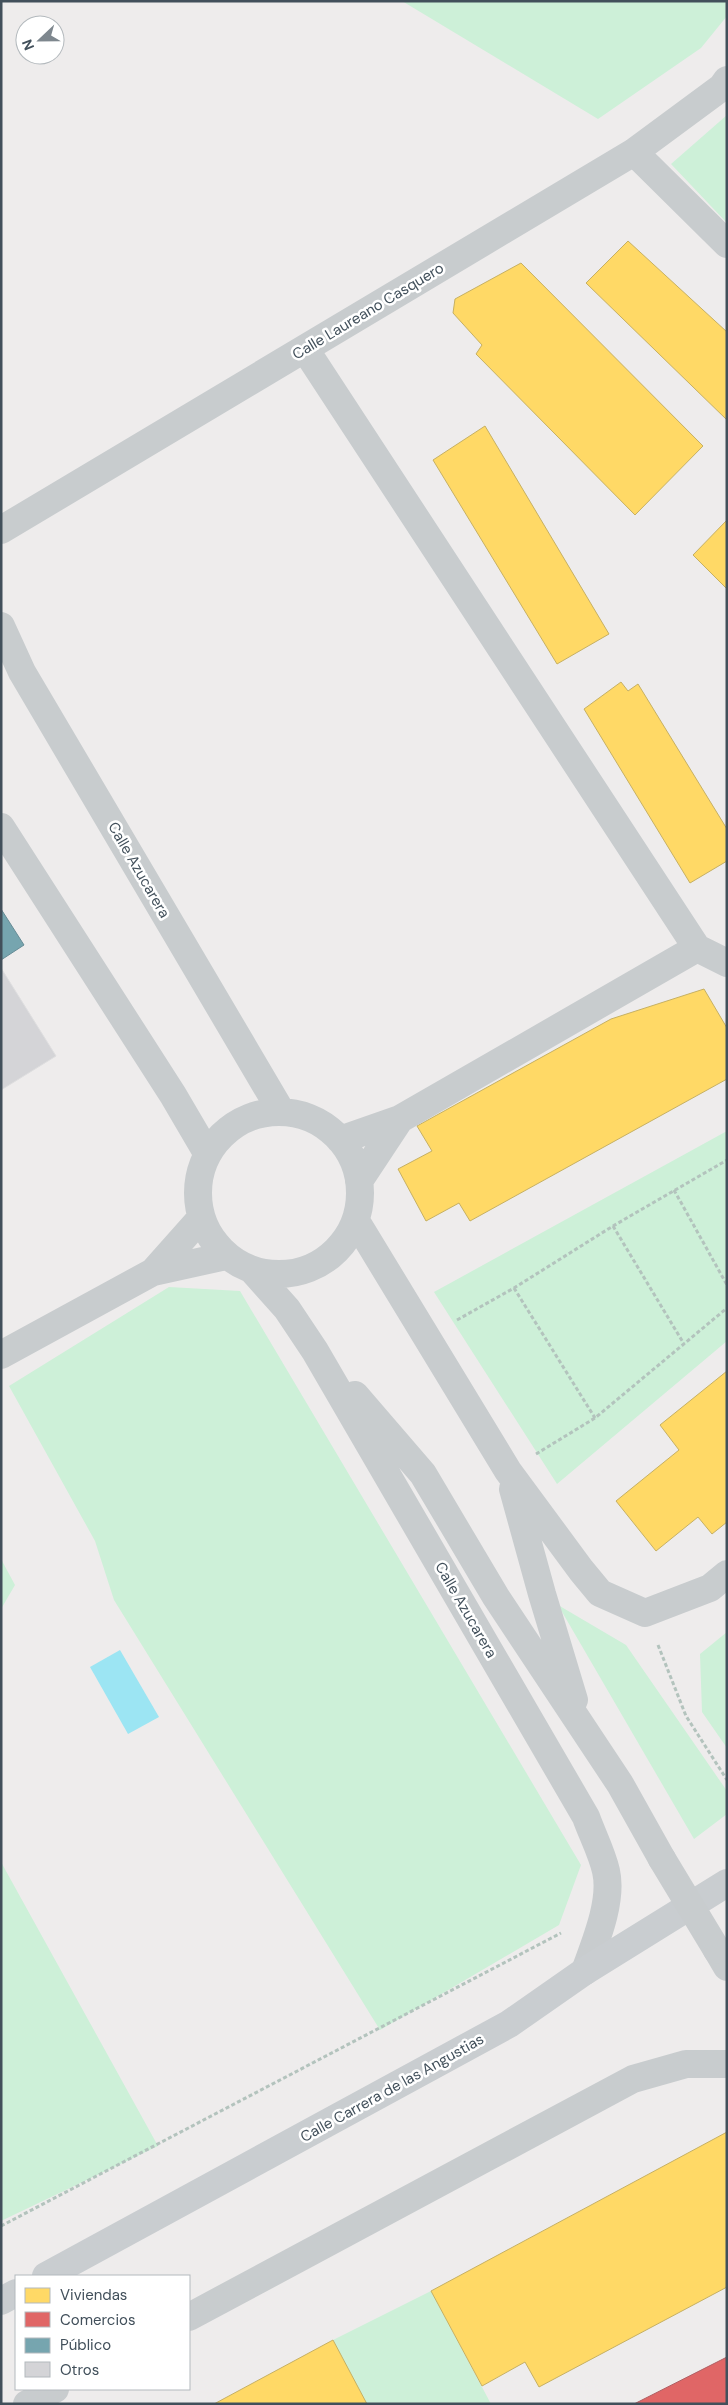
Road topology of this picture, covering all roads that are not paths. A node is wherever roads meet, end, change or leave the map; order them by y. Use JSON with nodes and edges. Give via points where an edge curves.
{"nodes":[{"id":1,"x":727,"y":80,"type":"edge"},
{"id":2,"x":634,"y":152,"type":"junction"},
{"id":3,"x":727,"y":244,"type":"edge"},
{"id":4,"x":305,"y":349,"type":"junction"},
{"id":5,"x":1,"y":530,"type":"edge"},
{"id":6,"x":1,"y":626,"type":"edge"},
{"id":7,"x":1,"y":827,"type":"edge"},
{"id":8,"x":697,"y":948,"type":"junction"},
{"id":9,"x":727,"y":963,"type":"edge"},
{"id":10,"x":281,"y":1111,"type":"junction"},
{"id":11,"x":400,"y":1119,"type":"junction"},
{"id":12,"x":340,"y":1140,"type":"junction"},
{"id":13,"x":207,"y":1153,"type":"junction"},
{"id":14,"x":359,"y":1181,"type":"junction"},
{"id":15,"x":200,"y":1218,"type":"junction"},
{"id":16,"x":356,"y":1221,"type":"junction"},
{"id":17,"x":226,"y":1256,"type":"junction"},
{"id":18,"x":153,"y":1272,"type":"junction"},
{"id":19,"x":254,"y":1272,"type":"junction"},
{"id":20,"x":315,"y":1351,"type":"junction"},
{"id":21,"x":1,"y":1355,"type":"edge"},
{"id":22,"x":508,"y":1472,"type":"junction"},
{"id":23,"x":727,"y":1574,"type":"edge"},
{"id":24,"x":584,"y":1730,"type":"junction"},
{"id":25,"x":727,"y":1883,"type":"edge"},
{"id":26,"x":722,"y":1959,"type":"edge"},
{"id":27,"x":585,"y":1971,"type":"junction"},
{"id":28,"x":727,"y":2064,"type":"edge"},
{"id":29,"x":48,"y":2275,"type":"edge"},
{"id":30,"x":15,"y":2294,"type":"edge"},
{"id":31,"x":1,"y":2301,"type":"edge"},
{"id":32,"x":190,"y":2316,"type":"edge"},
{"id":33,"x":53,"y":2390,"type":"edge"},
{"id":34,"x":27,"y":2404,"type":"edge"}],
"edges":[{"from":1,"to":2,"type":"street","name":"Calle Laureano Casquero"},
{"from":2,"to":3,"type":"street"},
{"from":2,"to":4,"type":"street","name":"Calle Laureano Casquero"},
{"from":4,"to":5,"type":"street","name":"Calle Laureano Casquero"},
{"from":4,"to":8,"type":"street"},
{"from":6,"to":10,"type":"street","name":"Calle Azucarera","via":[[22,672]]},
{"from":7,"to":13,"type":"street"},
{"from":8,"to":9,"type":"street"},
{"from":8,"to":11,"type":"street"},
{"from":10,"to":12,"type":"street","via":[[303,1115],[323,1125]]},
{"from":10,"to":13,"type":"street","via":[[252,1116],[226,1130]]},
{"from":11,"to":12,"type":"street"},
{"from":11,"to":14,"type":"street"},
{"from":12,"to":14,"type":"street","via":[[356,1166]]},
{"from":13,"to":15,"type":"street","via":[[199,1174]]},
{"from":14,"to":16,"type":"street","via":[[360,1202]]},
{"from":15,"to":17,"type":"street","via":[[210,1240]]},
{"from":15,"to":18,"type":"street"},
{"from":16,"to":19,"type":"street","via":[[345,1242],[329,1258],[308,1270],[286,1275]]},
{"from":16,"to":22,"type":"street"},
{"from":17,"to":18,"type":"street"},
{"from":17,"to":19,"type":"street"},
{"from":18,"to":21,"type":"street"},
{"from":19,"to":20,"type":"street","name":"Calle Azucarera","via":[[287,1309]]},
{"from":20,"to":24,"type":"street","via":[[423,1474],[496,1597]]},
{"from":20,"to":27,"type":"street","name":"Calle Azucarera","via":[[586,1817],[606,1872],[606,1905]]},
{"from":22,"to":23,"type":"street","via":[[600,1593],[645,1613],[710,1588]]},
{"from":22,"to":24,"type":"street"},
{"from":24,"to":26,"type":"street","bridge":true,"via":[[620,1784]]},
{"from":25,"to":27,"type":"main road","name":"Calle Carrera de las Angustias"},
{"from":27,"to":29,"type":"main road","name":"Calle Carrera de las Angustias","via":[[509,2024]]},
{"from":28,"to":32,"type":"street","via":[[686,2064],[633,2079]]},
{"from":30,"to":31,"type":"main road"},
{"from":33,"to":34,"type":"street"}]}
